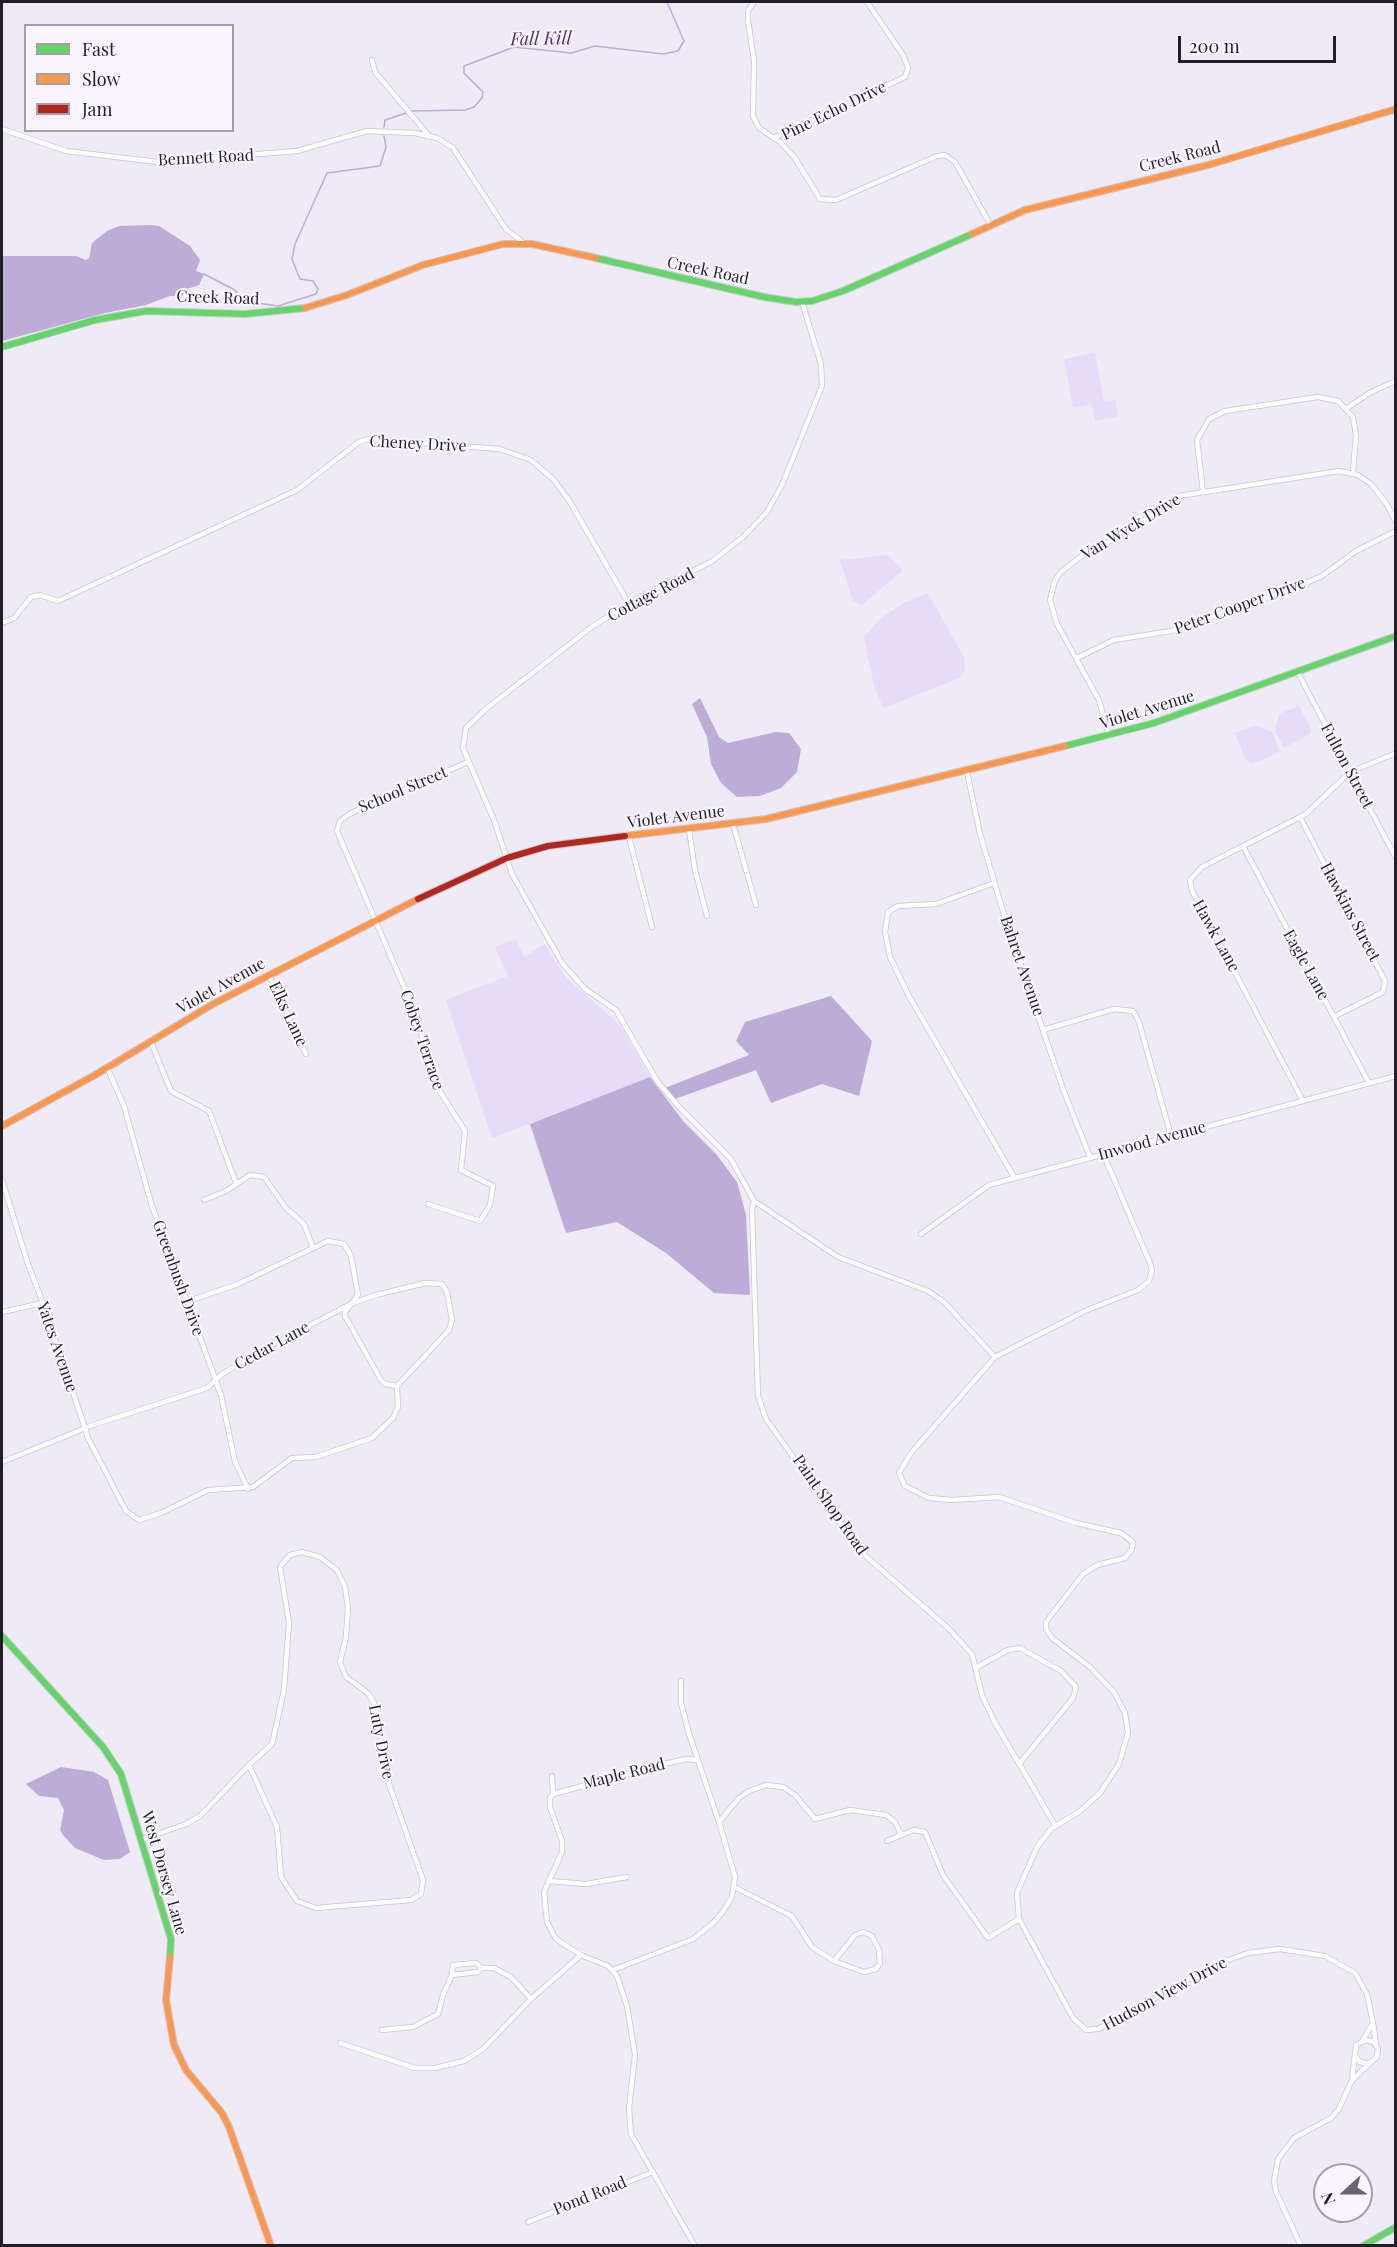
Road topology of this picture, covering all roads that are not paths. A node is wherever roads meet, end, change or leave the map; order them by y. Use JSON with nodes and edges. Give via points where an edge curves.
{"nodes":[{"id":1,"x":754,"y":2,"type":"edge"},
{"id":2,"x":867,"y":2,"type":"edge"},
{"id":3,"x":372,"y":60,"type":"dead end"},
{"id":4,"x":1395,"y":109,"type":"edge"},
{"id":5,"x":2,"y":129,"type":"edge"},
{"id":6,"x":430,"y":137,"type":"junction"},
{"id":7,"x":775,"y":137,"type":"junction"},
{"id":8,"x":990,"y":224,"type":"junction"},
{"id":9,"x":525,"y":244,"type":"junction"},
{"id":10,"x":802,"y":302,"type":"junction"},
{"id":11,"x":2,"y":347,"type":"edge"},
{"id":12,"x":1395,"y":381,"type":"edge"},
{"id":13,"x":1347,"y":408,"type":"junction"},
{"id":14,"x":1353,"y":473,"type":"junction"},
{"id":15,"x":1203,"y":492,"type":"junction"},
{"id":16,"x":1395,"y":522,"type":"edge"},
{"id":17,"x":1395,"y":531,"type":"edge"},
{"id":18,"x":629,"y":604,"type":"junction"},
{"id":19,"x":2,"y":623,"type":"edge"},
{"id":20,"x":1395,"y":636,"type":"edge"},
{"id":21,"x":1077,"y":658,"type":"junction"},
{"id":22,"x":1298,"y":674,"type":"junction"},
{"id":23,"x":1109,"y":736,"type":"junction"},
{"id":24,"x":1395,"y":753,"type":"edge"},
{"id":25,"x":468,"y":762,"type":"junction"},
{"id":26,"x":967,"y":772,"type":"junction"},
{"id":27,"x":1350,"y":772,"type":"junction"},
{"id":28,"x":1300,"y":818,"type":"junction"},
{"id":29,"x":733,"y":824,"type":"junction"},
{"id":30,"x":689,"y":830,"type":"junction"},
{"id":31,"x":629,"y":837,"type":"junction"},
{"id":32,"x":1243,"y":846,"type":"junction"},
{"id":33,"x":507,"y":858,"type":"junction"},
{"id":34,"x":1395,"y":858,"type":"edge"},
{"id":35,"x":994,"y":883,"type":"junction"},
{"id":36,"x":756,"y":905,"type":"dead end"},
{"id":37,"x":707,"y":916,"type":"dead end"},
{"id":38,"x":375,"y":921,"type":"junction"},
{"id":39,"x":652,"y":927,"type":"dead end"},
{"id":40,"x":269,"y":975,"type":"junction"},
{"id":41,"x":1335,"y":1016,"type":"junction"},
{"id":42,"x":1043,"y":1030,"type":"junction"},
{"id":43,"x":151,"y":1042,"type":"junction"},
{"id":44,"x":306,"y":1054,"type":"dead end"},
{"id":45,"x":107,"y":1067,"type":"junction"},
{"id":46,"x":1393,"y":1076,"type":"edge"},
{"id":47,"x":1369,"y":1083,"type":"junction"},
{"id":48,"x":1395,"y":1085,"type":"edge"},
{"id":49,"x":1303,"y":1101,"type":"junction"},
{"id":50,"x":2,"y":1126,"type":"edge"},
{"id":51,"x":1171,"y":1136,"type":"junction"},
{"id":52,"x":1103,"y":1153,"type":"junction"},
{"id":53,"x":1090,"y":1157,"type":"junction"},
{"id":54,"x":1014,"y":1177,"type":"junction"},
{"id":55,"x":2,"y":1180,"type":"edge"},
{"id":56,"x":236,"y":1183,"type":"junction"},
{"id":57,"x":204,"y":1200,"type":"dead end"},
{"id":58,"x":754,"y":1201,"type":"junction"},
{"id":59,"x":428,"y":1204,"type":"dead end"},
{"id":60,"x":921,"y":1234,"type":"dead end"},
{"id":61,"x":313,"y":1248,"type":"junction"},
{"id":62,"x":186,"y":1302,"type":"junction"},
{"id":63,"x":353,"y":1303,"type":"junction"},
{"id":64,"x":43,"y":1304,"type":"junction"},
{"id":65,"x":2,"y":1312,"type":"edge"},
{"id":66,"x":995,"y":1356,"type":"junction"},
{"id":67,"x":215,"y":1380,"type":"junction"},
{"id":68,"x":397,"y":1386,"type":"junction"},
{"id":69,"x":85,"y":1428,"type":"junction"},
{"id":70,"x":2,"y":1461,"type":"edge"},
{"id":71,"x":248,"y":1489,"type":"junction"},
{"id":72,"x":2,"y":1636,"type":"edge"},
{"id":73,"x":977,"y":1667,"type":"junction"},
{"id":74,"x":681,"y":1681,"type":"dead end"},
{"id":75,"x":696,"y":1760,"type":"junction"},
{"id":76,"x":1020,"y":1763,"type":"junction"},
{"id":77,"x":249,"y":1765,"type":"junction"},
{"id":78,"x":552,"y":1776,"type":"dead end"},
{"id":79,"x":553,"y":1794,"type":"junction"},
{"id":80,"x":719,"y":1821,"type":"junction"},
{"id":81,"x":1055,"y":1825,"type":"junction"},
{"id":82,"x":901,"y":1834,"type":"junction"},
{"id":83,"x":141,"y":1840,"type":"junction"},
{"id":84,"x":887,"y":1841,"type":"dead end"},
{"id":85,"x":627,"y":1877,"type":"dead end"},
{"id":86,"x":549,"y":1881,"type":"junction"},
{"id":87,"x":734,"y":1887,"type":"junction"},
{"id":88,"x":1019,"y":1919,"type":"junction"},
{"id":89,"x":581,"y":1955,"type":"junction"},
{"id":90,"x":834,"y":1960,"type":"junction"},
{"id":91,"x":482,"y":1968,"type":"junction"},
{"id":92,"x":613,"y":1970,"type":"junction"},
{"id":93,"x":452,"y":1975,"type":"junction"},
{"id":94,"x":531,"y":1999,"type":"junction"},
{"id":95,"x":1373,"y":2023,"type":"junction"},
{"id":96,"x":382,"y":2030,"type":"dead end"},
{"id":97,"x":1363,"y":2040,"type":"junction"},
{"id":98,"x":340,"y":2043,"type":"dead end"},
{"id":99,"x":1376,"y":2045,"type":"junction"},
{"id":100,"x":1355,"y":2056,"type":"junction"},
{"id":101,"x":1369,"y":2064,"type":"junction"},
{"id":102,"x":1352,"y":2080,"type":"junction"},
{"id":103,"x":652,"y":2172,"type":"junction"},
{"id":104,"x":528,"y":2222,"type":"dead end"},
{"id":105,"x":1395,"y":2227,"type":"edge"},
{"id":106,"x":272,"y":2246,"type":"edge"},
{"id":107,"x":694,"y":2246,"type":"edge"},
{"id":108,"x":1301,"y":2246,"type":"edge"},
{"id":109,"x":1363,"y":2246,"type":"edge"}],
"edges":[{"from":1,"to":7,"type":"street","via":[[748,11],[754,60],[753,116],[759,128]]},
{"from":2,"to":7,"type":"street","name":"Pine Echo Drive","via":[[906,62],[905,77]]},
{"from":3,"to":6,"type":"street","via":[[375,72]]},
{"from":4,"to":8,"type":"main road","name":"Creek Road","via":[[1208,165],[1035,207]]},
{"from":5,"to":6,"type":"street","name":"Bennett Road","via":[[66,152],[158,162],[297,151],[376,131]]},
{"from":6,"to":9,"type":"street","via":[[446,142],[459,155],[502,224]]},
{"from":7,"to":8,"type":"street","name":"Pine Echo Drive","via":[[795,158],[824,201],[836,200],[937,156],[949,156]]},
{"from":8,"to":10,"type":"main road","name":"Creek Road","via":[[834,295]]},
{"from":9,"to":10,"type":"main road","name":"Creek Road"},
{"from":9,"to":11,"type":"main road","name":"Creek Road","via":[[486,247],[434,262],[298,310],[245,314],[146,311],[95,320]]},
{"from":10,"to":18,"type":"street","name":"Cottage Road","via":[[820,359],[822,381],[814,410],[774,501],[748,532],[711,562]]},
{"from":12,"to":13,"type":"street"},
{"from":13,"to":14,"type":"street","via":[[1356,435]]},
{"from":13,"to":15,"type":"street","via":[[1333,399],[1318,397],[1213,416],[1202,427],[1197,440]]},
{"from":14,"to":15,"type":"street","name":"Van Wyck Drive","via":[[1339,471]]},
{"from":14,"to":16,"type":"street","via":[[1379,492]]},
{"from":15,"to":21,"type":"street","name":"Van Wyck Drive","via":[[1172,499],[1061,572],[1051,589],[1052,612]]},
{"from":17,"to":21,"type":"street","name":"Peter Cooper Drive","via":[[1356,551],[1322,576],[1290,590],[1171,631],[1114,640]]},
{"from":18,"to":19,"type":"street","name":"Cheney Drive","via":[[570,502],[554,480],[531,460],[500,449],[368,440],[359,442],[297,490],[58,601],[40,595],[31,597],[14,618]]},
{"from":18,"to":25,"type":"street","name":"Cottage Road","via":[[594,626],[472,722],[463,740]]},
{"from":20,"to":22,"type":"main road","name":"Violet Avenue"},
{"from":21,"to":23,"type":"street","name":"Van Wyck Drive","via":[[1099,700]]},
{"from":22,"to":23,"type":"main road","name":"Violet Avenue"},
{"from":22,"to":27,"type":"street","name":"Fulton Street"},
{"from":23,"to":26,"type":"main road","name":"Violet Avenue"},
{"from":24,"to":27,"type":"street"},
{"from":25,"to":33,"type":"street","name":"Cottage Road"},
{"from":25,"to":38,"type":"street","name":"School Street","via":[[351,813],[337,826],[338,837]]},
{"from":26,"to":29,"type":"main road","name":"Violet Avenue"},
{"from":26,"to":35,"type":"street","name":"Bahret Avenue"},
{"from":27,"to":28,"type":"street","name":"Hawk Lane"},
{"from":27,"to":34,"type":"street","name":"Fulton Street"},
{"from":28,"to":32,"type":"street","name":"Hawk Lane"},
{"from":28,"to":41,"type":"street","name":"Hawkins Street","via":[[1385,981],[1383,992]]},
{"from":29,"to":30,"type":"main road","name":"Violet Avenue"},
{"from":29,"to":36,"type":"street"},
{"from":30,"to":31,"type":"main road","name":"Violet Avenue"},
{"from":30,"to":37,"type":"street"},
{"from":31,"to":33,"type":"main road","name":"Violet Avenue","via":[[548,846]]},
{"from":31,"to":39,"type":"street"},
{"from":32,"to":41,"type":"street","name":"Eagle Lane"},
{"from":32,"to":49,"type":"street","name":"Hawk Lane","via":[[1202,867],[1192,876],[1190,885]]},
{"from":33,"to":38,"type":"main road","name":"Violet Avenue"},
{"from":33,"to":58,"type":"street","name":"Cottage Road","via":[[512,874],[568,973],[616,1010],[657,1081],[731,1159]]},
{"from":35,"to":42,"type":"street","name":"Bahret Avenue"},
{"from":35,"to":54,"type":"street","via":[[936,904],[898,906],[888,912],[885,932],[890,957],[909,996]]},
{"from":38,"to":40,"type":"main road","name":"Violet Avenue"},
{"from":38,"to":59,"type":"street","name":"Cobey Terrace","via":[[418,1020],[432,1079],[465,1131],[461,1170],[492,1184],[494,1191],[480,1221]]},
{"from":40,"to":43,"type":"main road","name":"Violet Avenue"},
{"from":40,"to":44,"type":"street","name":"Elks Lane"},
{"from":41,"to":47,"type":"street","name":"Eagle Lane"},
{"from":42,"to":51,"type":"street","via":[[1114,1009],[1133,1011]]},
{"from":42,"to":53,"type":"street","name":"Bahret Avenue"},
{"from":43,"to":45,"type":"main road","name":"Violet Avenue"},
{"from":43,"to":56,"type":"street","via":[[171,1091],[209,1111]]},
{"from":45,"to":50,"type":"main road","name":"Violet Avenue"},
{"from":45,"to":62,"type":"street","name":"Greenbush Drive","via":[[124,1106],[151,1203]]},
{"from":46,"to":47,"type":"street","name":"Inwood Avenue"},
{"from":46,"to":48,"type":"street"},
{"from":47,"to":49,"type":"street","name":"Inwood Avenue"},
{"from":49,"to":51,"type":"street","name":"Inwood Avenue"},
{"from":51,"to":52,"type":"street","name":"Inwood Avenue"},
{"from":52,"to":53,"type":"street","name":"Inwood Avenue"},
{"from":52,"to":66,"type":"street","name":"Hudson View Drive","via":[[1150,1263],[1150,1278],[1138,1290],[1085,1311]]},
{"from":53,"to":54,"type":"street","name":"Inwood Avenue"},
{"from":54,"to":60,"type":"street","name":"Inwood Avenue","via":[[976,1192]]},
{"from":55,"to":64,"type":"street","name":"Yates Avenue"},
{"from":56,"to":57,"type":"street"},
{"from":56,"to":61,"type":"street","via":[[255,1174],[269,1180],[286,1208],[303,1224]]},
{"from":58,"to":66,"type":"street","via":[[838,1257],[944,1302]]},
{"from":58,"to":73,"type":"street","name":"Paint Shop Road","via":[[758,1396],[766,1419],[861,1552],[954,1633],[972,1654]]},
{"from":61,"to":62,"type":"street","via":[[238,1284]]},
{"from":61,"to":63,"type":"street","via":[[335,1240],[349,1249],[358,1295]]},
{"from":62,"to":67,"type":"street","name":"Greenbush Drive"},
{"from":63,"to":67,"type":"street","name":"Cedar Lane","via":[[252,1355]]},
{"from":63,"to":68,"type":"street","via":[[345,1316],[381,1380]]},
{"from":63,"to":68,"type":"street","name":"Cedar Lane","via":[[432,1282],[445,1286],[452,1320],[450,1330]]},
{"from":64,"to":65,"type":"street"},
{"from":64,"to":69,"type":"street","name":"Yates Avenue"},
{"from":66,"to":81,"type":"street","name":"Hudson View Drive","via":[[904,1462],[899,1473],[902,1483],[922,1496],[937,1499],[999,1497],[1066,1520],[1125,1534],[1133,1546],[1125,1558],[1088,1570],[1046,1622],[1052,1638],[1090,1667],[1114,1692],[1128,1726],[1122,1755],[1105,1786],[1086,1807]]},
{"from":67,"to":69,"type":"street","name":"Cedar Lane","via":[[207,1389]]},
{"from":67,"to":71,"type":"street","name":"Greenbush Drive","via":[[235,1462]]},
{"from":68,"to":71,"type":"street","via":[[398,1407],[393,1418],[372,1438],[316,1457],[292,1458]]},
{"from":69,"to":70,"type":"street"},
{"from":69,"to":71,"type":"street","name":"Yates Avenue","via":[[126,1511],[139,1520],[208,1490]]},
{"from":72,"to":83,"type":"main road","name":"West Dorsey Lane","via":[[116,1764]]},
{"from":73,"to":76,"type":"street","name":"Paint Shop Road","via":[[985,1701]]},
{"from":73,"to":76,"type":"street","via":[[1008,1650],[1020,1648],[1053,1665],[1076,1687],[1073,1698]]},
{"from":74,"to":75,"type":"street","via":[[681,1703]]},
{"from":75,"to":79,"type":"street","name":"Maple Road","via":[[664,1764]]},
{"from":75,"to":80,"type":"street"},
{"from":76,"to":81,"type":"street","name":"Paint Shop Road"},
{"from":77,"to":77,"type":"street","name":"Luty Drive","via":[[277,1827],[281,1877],[297,1900],[320,1909],[406,1902],[421,1894],[423,1880],[388,1784],[372,1698],[342,1672],[348,1604],[342,1576],[310,1554],[290,1555],[280,1567],[289,1623],[284,1690],[272,1744]]},
{"from":77,"to":83,"type":"street","name":"Luty Drive","via":[[200,1816]]},
{"from":78,"to":79,"type":"street"},
{"from":79,"to":86,"type":"street","via":[[550,1807],[562,1852]]},
{"from":80,"to":82,"type":"street","via":[[739,1798],[766,1785],[795,1795],[815,1819],[850,1810],[886,1815]]},
{"from":80,"to":87,"type":"street","via":[[730,1854]]},
{"from":81,"to":88,"type":"street","name":"Hudson View Drive","via":[[1037,1847],[1020,1882],[1016,1898]]},
{"from":82,"to":84,"type":"street"},
{"from":82,"to":88,"type":"street","via":[[916,1830],[927,1834],[943,1875],[988,1938]]},
{"from":83,"to":106,"type":"main road","name":"West Dorsey Lane","via":[[171,1939],[166,2000],[174,2045],[181,2063],[229,2127]]},
{"from":85,"to":86,"type":"street","via":[[586,1884]]},
{"from":86,"to":89,"type":"street","via":[[543,1901],[547,1922],[556,1939]]},
{"from":87,"to":90,"type":"street","via":[[792,1916],[812,1947]]},
{"from":87,"to":92,"type":"street","via":[[722,1912],[703,1932]]},
{"from":88,"to":95,"type":"street","name":"Hudson View Drive","via":[[1073,2018],[1086,2030],[1098,2029],[1217,1964],[1248,1953],[1280,1949],[1325,1956],[1355,1973],[1369,1998]]},
{"from":89,"to":92,"type":"street"},
{"from":89,"to":94,"type":"street"},
{"from":90,"to":90,"type":"street","via":[[867,1972],[876,1969],[881,1955],[872,1936],[863,1932],[849,1941]]},
{"from":91,"to":93,"type":"street"},
{"from":91,"to":93,"type":"street","via":[[476,1963],[453,1965]]},
{"from":91,"to":94,"type":"street","via":[[494,1968],[511,1977]]},
{"from":92,"to":103,"type":"street","via":[[627,2006],[634,2042],[629,2126]]},
{"from":93,"to":96,"type":"street","via":[[438,2014],[413,2028]]},
{"from":94,"to":98,"type":"street","via":[[483,2049],[452,2065],[415,2068]]},
{"from":95,"to":97,"type":"street"},
{"from":95,"to":99,"type":"street","name":"Hudson View Drive"},
{"from":97,"to":99,"type":"street"},
{"from":97,"to":100,"type":"street","via":[[1354,2048]]},
{"from":99,"to":101,"type":"street","via":[[1377,2057]]},
{"from":100,"to":101,"type":"street"},
{"from":100,"to":102,"type":"street"},
{"from":101,"to":102,"type":"street"},
{"from":102,"to":108,"type":"street","via":[[1331,2118],[1294,2139],[1278,2159],[1276,2192]]},
{"from":103,"to":104,"type":"street","name":"Pond Road"},
{"from":103,"to":107,"type":"street"},
{"from":105,"to":109,"type":"main road"}]}
